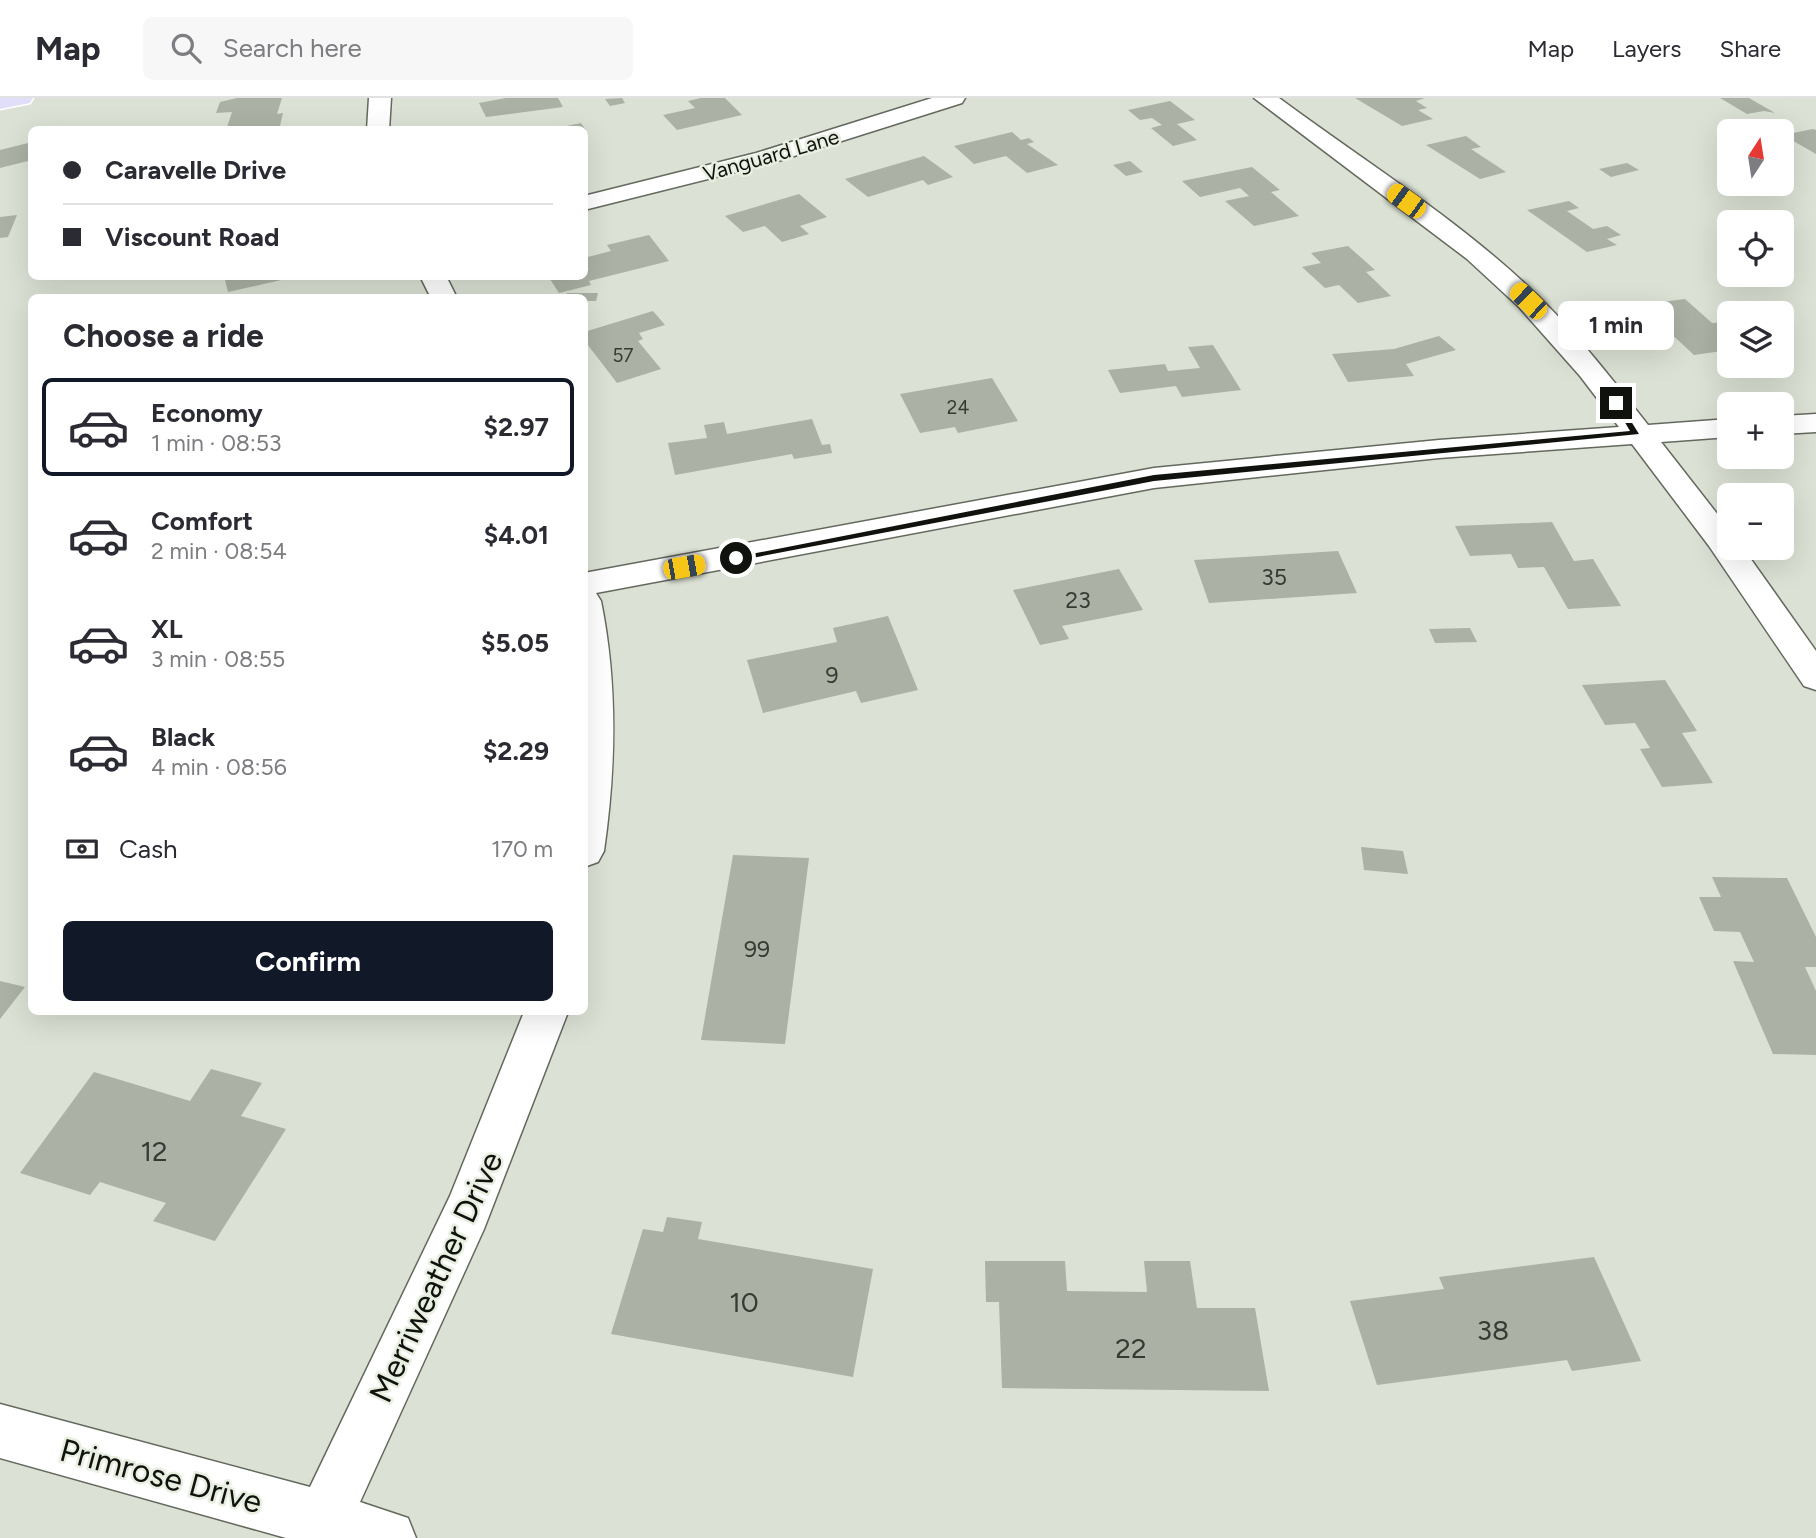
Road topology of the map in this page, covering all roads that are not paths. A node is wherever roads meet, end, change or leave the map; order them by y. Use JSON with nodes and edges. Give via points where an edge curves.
{"nodes":[{"id":1,"x":22,"y":98,"type":"edge"},
{"id":2,"x":380,"y":98,"type":"edge"},
{"id":3,"x":954,"y":98,"type":"edge"},
{"id":4,"x":1265,"y":98,"type":"edge"},
{"id":5,"x":0,"y":103,"type":"edge"},
{"id":6,"x":378,"y":126,"type":"edge"},
{"id":7,"x":588,"y":202,"type":"edge"},
{"id":8,"x":1816,"y":423,"type":"edge"},
{"id":9,"x":1794,"y":424,"type":"edge"},
{"id":10,"x":1717,"y":429,"type":"edge"},
{"id":11,"x":1636,"y":433,"type":"junction"},
{"id":12,"x":588,"y":583,"type":"edge"},
{"id":13,"x":588,"y":617,"type":"edge"},
{"id":14,"x":1816,"y":677,"type":"edge"},
{"id":15,"x":588,"y":817,"type":"edge"},
{"id":16,"x":545,"y":1015,"type":"edge"},
{"id":17,"x":0,"y":1431,"type":"edge"},
{"id":18,"x":319,"y":1528,"type":"edge"},
{"id":19,"x":388,"y":1538,"type":"edge"}],
"edges":[{"from":1,"to":5,"type":"main road"},
{"from":2,"to":6,"type":"street"},
{"from":3,"to":7,"type":"street","name":"Vanguard Lane","via":[[764,158]]},
{"from":4,"to":11,"type":"street","via":[[1510,283],[1590,370]]},
{"from":8,"to":9,"type":"street"},
{"from":10,"to":11,"type":"street"},
{"from":11,"to":12,"type":"street","via":[[1154,478]]},
{"from":11,"to":14,"type":"street","via":[[1720,539]]},
{"from":13,"to":15,"type":"street","via":[[597,683]]},
{"from":16,"to":18,"type":"street","name":"Merriweather Drive","via":[[516,1100],[471,1206]]},
{"from":17,"to":18,"type":"street","name":"Primrose Drive"},
{"from":18,"to":19,"type":"street","name":"Primrose Drive"}]}
